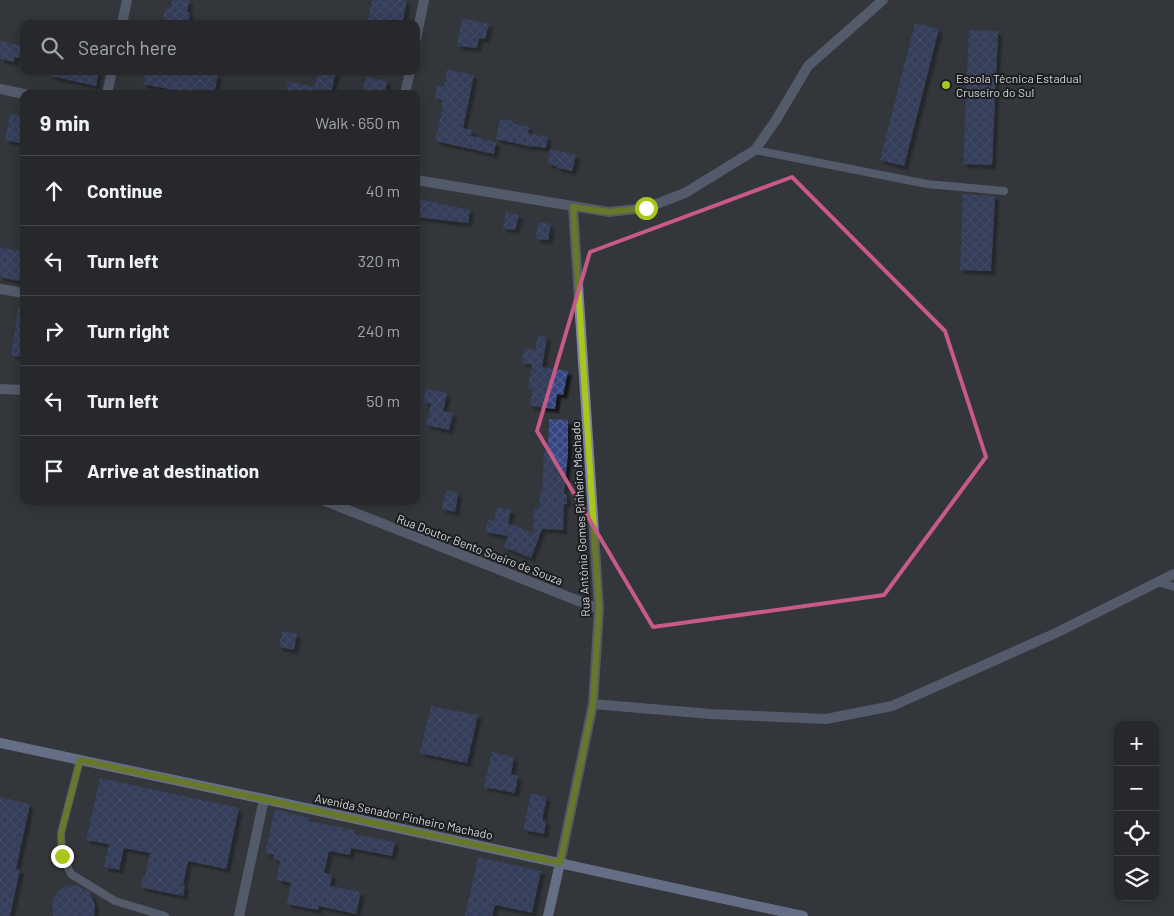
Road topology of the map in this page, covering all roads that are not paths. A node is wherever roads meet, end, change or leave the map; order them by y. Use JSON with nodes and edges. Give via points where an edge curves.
{"nodes":[{"id":1,"x":127,"y":0,"type":"edge"},
{"id":2,"x":424,"y":0,"type":"edge"},
{"id":3,"x":883,"y":0,"type":"edge"},
{"id":4,"x":123,"y":20,"type":"edge"},
{"id":5,"x":420,"y":20,"type":"edge"},
{"id":6,"x":111,"y":75,"type":"edge"},
{"id":7,"x":409,"y":75,"type":"edge"},
{"id":8,"x":0,"y":89,"type":"edge"},
{"id":9,"x":108,"y":90,"type":"edge"},
{"id":10,"x":406,"y":90,"type":"edge"},
{"id":11,"x":20,"y":93,"type":"edge"},
{"id":12,"x":755,"y":150,"type":"junction"},
{"id":13,"x":420,"y":181,"type":"edge"},
{"id":14,"x":1004,"y":191,"type":"dead end"},
{"id":15,"x":573,"y":207,"type":"junction"},
{"id":16,"x":0,"y":289,"type":"edge"},
{"id":17,"x":20,"y":292,"type":"edge"},
{"id":18,"x":0,"y":389,"type":"edge"},
{"id":19,"x":20,"y":390,"type":"edge"},
{"id":20,"x":335,"y":505,"type":"edge"},
{"id":21,"x":1174,"y":574,"type":"edge"},
{"id":22,"x":1158,"y":582,"type":"junction"},
{"id":23,"x":1174,"y":587,"type":"edge"},
{"id":24,"x":599,"y":608,"type":"junction"},
{"id":25,"x":593,"y":704,"type":"junction"},
{"id":26,"x":0,"y":743,"type":"edge"},
{"id":27,"x":80,"y":760,"type":"junction"},
{"id":28,"x":264,"y":799,"type":"junction"},
{"id":29,"x":560,"y":863,"type":"junction"},
{"id":30,"x":165,"y":916,"type":"edge"},
{"id":31,"x":239,"y":916,"type":"edge"},
{"id":32,"x":548,"y":916,"type":"edge"},
{"id":33,"x":803,"y":916,"type":"edge"}],
"edges":[{"from":1,"to":4,"type":"street"},
{"from":2,"to":5,"type":"street"},
{"from":3,"to":12,"type":"street","via":[[808,66]]},
{"from":6,"to":9,"type":"street"},
{"from":7,"to":10,"type":"street"},
{"from":8,"to":11,"type":"street"},
{"from":12,"to":14,"type":"lane","via":[[927,184]]},
{"from":12,"to":15,"type":"street","via":[[684,193],[646,208],[609,212]]},
{"from":13,"to":15,"type":"street"},
{"from":15,"to":24,"type":"street","name":"Rua Antônio Gomes Pinheiro Machado"},
{"from":16,"to":17,"type":"street"},
{"from":18,"to":19,"type":"street"},
{"from":20,"to":24,"type":"street","name":"Rua Doutor Bento Soeiro de Souza"},
{"from":21,"to":22,"type":"street"},
{"from":22,"to":23,"type":"lane"},
{"from":22,"to":25,"type":"street","via":[[1056,633],[892,706],[826,719]]},
{"from":24,"to":25,"type":"street","name":"Rua Antônio Gomes Pinheiro Machado"},
{"from":25,"to":29,"type":"street","name":"Rua Antônio Gomes Pinheiro Machado"},
{"from":26,"to":27,"type":"main road","name":"Avenida Senador Pinheiro Machado"},
{"from":27,"to":28,"type":"main road","name":"Avenida Senador Pinheiro Machado"},
{"from":27,"to":30,"type":"lane","via":[[61,834],[62,856],[71,874],[115,901]]},
{"from":28,"to":29,"type":"main road","name":"Avenida Senador Pinheiro Machado"},
{"from":28,"to":31,"type":"street"},
{"from":29,"to":32,"type":"main road","name":"Rua Antônio Gomes Pinheiro Machado"},
{"from":29,"to":33,"type":"main road","name":"Avenida Senador Pinheiro Machado"}]}
